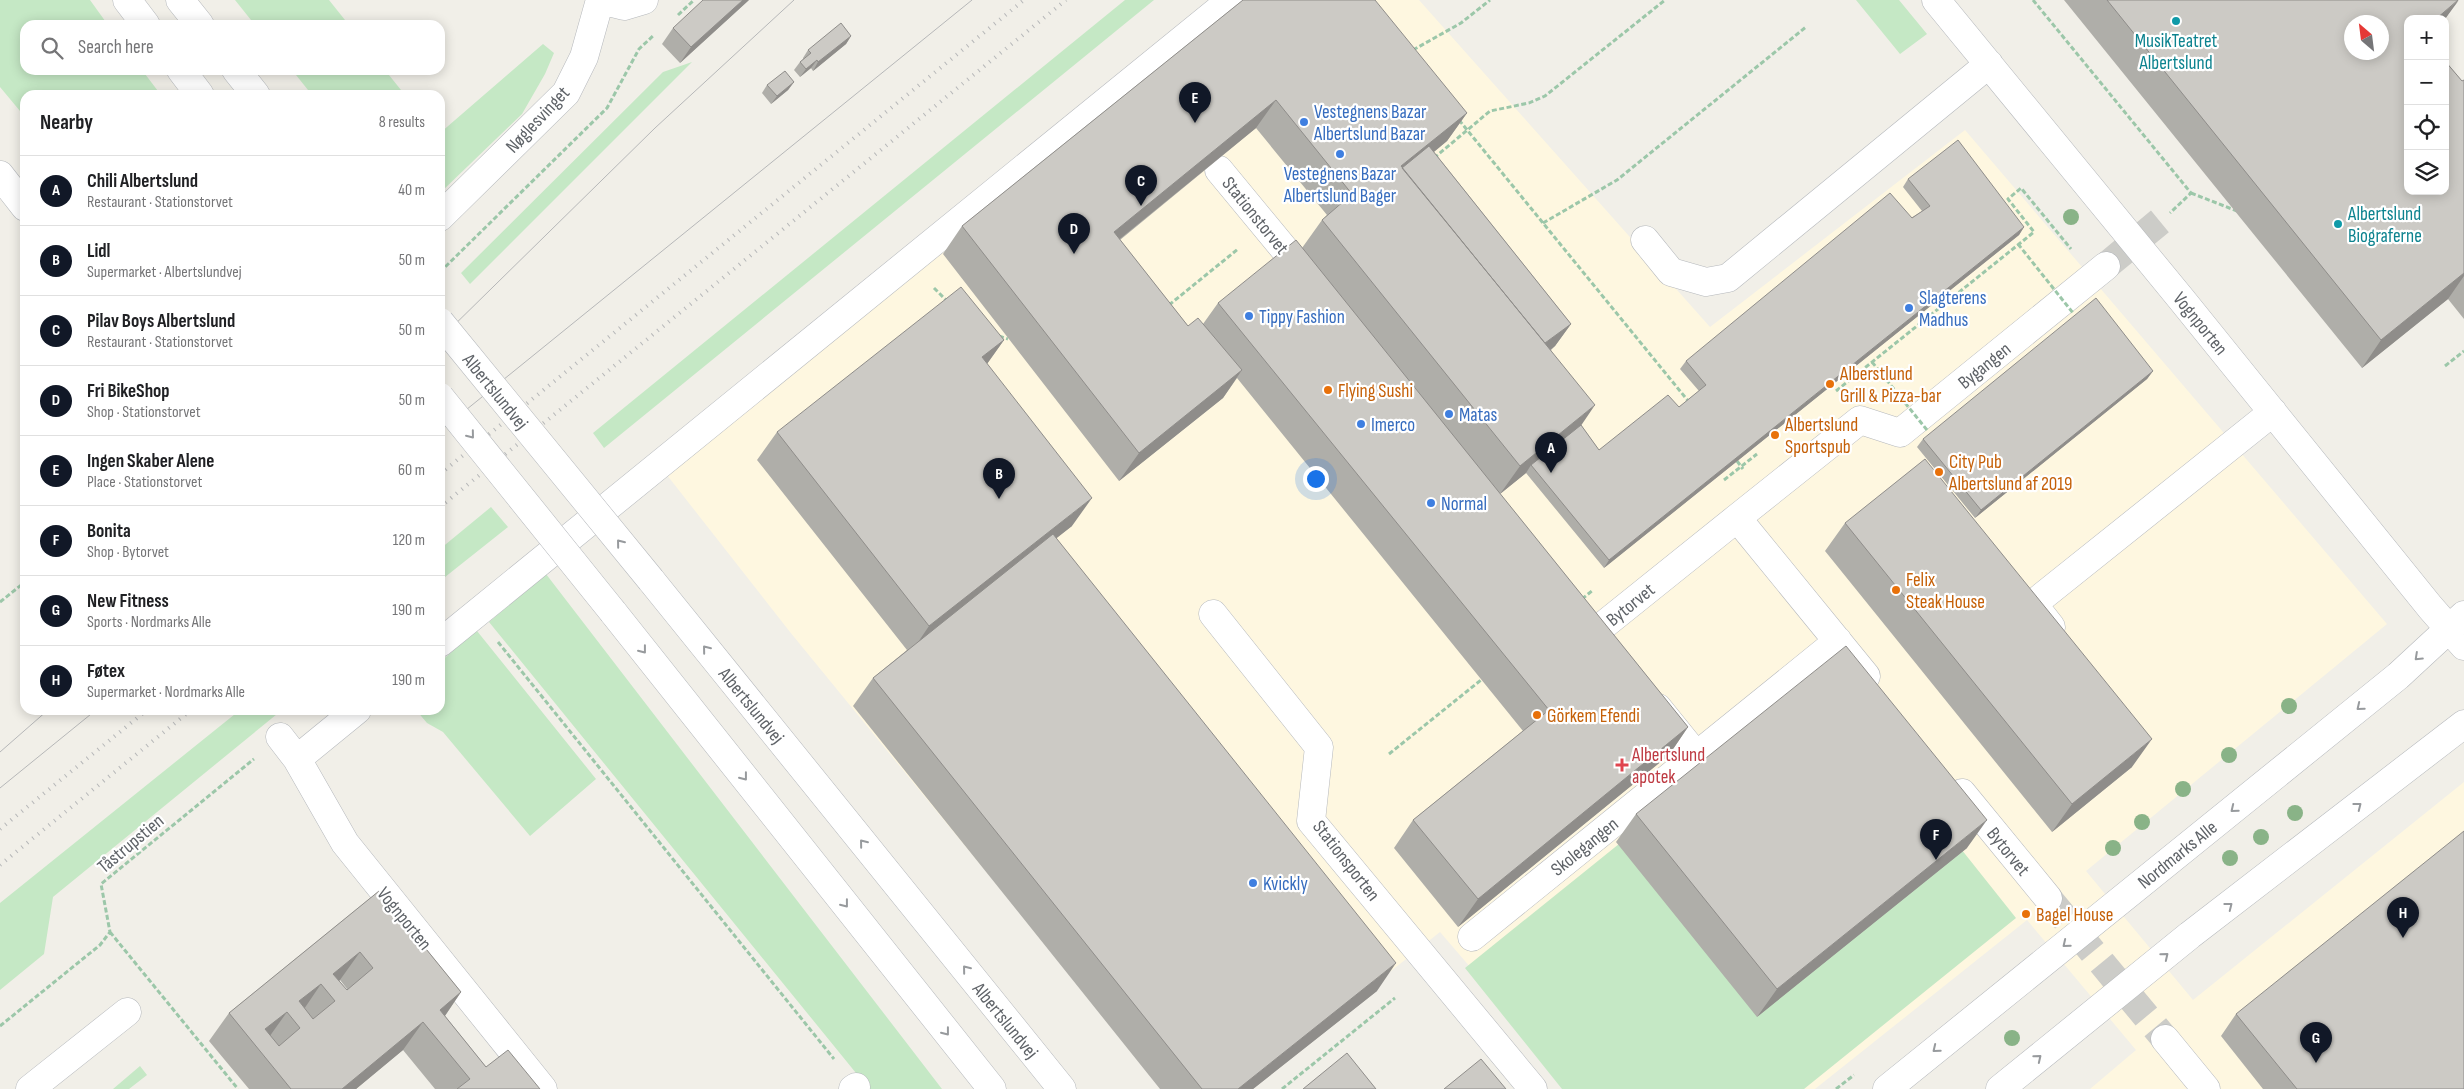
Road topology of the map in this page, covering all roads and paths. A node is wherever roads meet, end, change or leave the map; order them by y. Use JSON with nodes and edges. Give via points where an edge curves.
{"nodes":[{"id":1,"x":127,"y":0,"type":"edge"},
{"id":2,"x":180,"y":0,"type":"edge"},
{"id":3,"x":600,"y":0,"type":"edge"},
{"id":4,"x":644,"y":0,"type":"edge"},
{"id":5,"x":1230,"y":0,"type":"edge"},
{"id":6,"x":1490,"y":0,"type":"edge"},
{"id":7,"x":1665,"y":0,"type":"edge"},
{"id":8,"x":1936,"y":0,"type":"edge"},
{"id":9,"x":2033,"y":0,"type":"edge"},
{"id":10,"x":142,"y":20,"type":"edge"},
{"id":11,"x":196,"y":20,"type":"edge"},
{"id":12,"x":1806,"y":27,"type":"dead end"},
{"id":13,"x":1405,"y":54,"type":"edge"},
{"id":14,"x":1989,"y":64,"type":"junction"},
{"id":15,"x":185,"y":75,"type":"edge"},
{"id":16,"x":240,"y":75,"type":"edge"},
{"id":17,"x":196,"y":90,"type":"edge"},
{"id":18,"x":252,"y":90,"type":"edge"},
{"id":19,"x":1455,"y":114,"type":"edge"},
{"id":20,"x":1467,"y":130,"type":"junction"},
{"id":21,"x":1431,"y":160,"type":"edge"},
{"id":22,"x":1219,"y":170,"type":"edge"},
{"id":23,"x":0,"y":175,"type":"edge"},
{"id":24,"x":2191,"y":193,"type":"junction"},
{"id":25,"x":20,"y":201,"type":"edge"},
{"id":26,"x":445,"y":212,"type":"edge"},
{"id":27,"x":2170,"y":213,"type":"tunnel mouth"},
{"id":28,"x":2242,"y":213,"type":"dead end"},
{"id":29,"x":1543,"y":223,"type":"junction"},
{"id":30,"x":1266,"y":226,"type":"junction"},
{"id":31,"x":1645,"y":240,"type":"dead end"},
{"id":32,"x":2018,"y":244,"type":"junction"},
{"id":33,"x":2099,"y":272,"type":"joint"},
{"id":34,"x":928,"y":282,"type":"dead end"},
{"id":35,"x":1323,"y":297,"type":"edge"},
{"id":36,"x":948,"y":302,"type":"edge"},
{"id":37,"x":1168,"y":306,"type":"edge"},
{"id":38,"x":2073,"y":313,"type":"dead end"},
{"id":39,"x":445,"y":328,"type":"edge"},
{"id":40,"x":992,"y":334,"type":"edge"},
{"id":41,"x":1008,"y":339,"type":"dead end"},
{"id":42,"x":2464,"y":351,"type":"edge"},
{"id":43,"x":1872,"y":362,"type":"junction"},
{"id":44,"x":2445,"y":366,"type":"dead end"},
{"id":45,"x":1834,"y":392,"type":"edge"},
{"id":46,"x":1689,"y":402,"type":"edge"},
{"id":47,"x":445,"y":403,"type":"edge"},
{"id":48,"x":2273,"y":412,"type":"junction"},
{"id":49,"x":1927,"y":430,"type":"dead end"},
{"id":50,"x":1757,"y":454,"type":"edge"},
{"id":51,"x":1724,"y":480,"type":"edge"},
{"id":52,"x":1737,"y":518,"type":"junction"},
{"id":53,"x":20,"y":586,"type":"edge"},
{"id":54,"x":1583,"y":600,"type":"edge"},
{"id":55,"x":0,"y":602,"type":"edge"},
{"id":56,"x":475,"y":614,"type":"junction"},
{"id":57,"x":1213,"y":614,"type":"dead end"},
{"id":58,"x":2459,"y":630,"type":"edge"},
{"id":59,"x":1595,"y":632,"type":"junction"},
{"id":60,"x":445,"y":639,"type":"edge"},
{"id":61,"x":1838,"y":641,"type":"junction"},
{"id":62,"x":2067,"y":647,"type":"edge"},
{"id":63,"x":1614,"y":655,"type":"edge"},
{"id":64,"x":1481,"y":680,"type":"dead end"},
{"id":65,"x":1639,"y":686,"type":"edge"},
{"id":66,"x":1880,"y":693,"type":"edge"},
{"id":67,"x":351,"y":715,"type":"edge"},
{"id":68,"x":2464,"y":724,"type":"edge"},
{"id":69,"x":280,"y":737,"type":"joint"},
{"id":70,"x":1389,"y":754,"type":"dead end"},
{"id":71,"x":1696,"y":755,"type":"junction"},
{"id":72,"x":297,"y":758,"type":"junction"},
{"id":73,"x":1948,"y":776,"type":"edge"},
{"id":74,"x":2048,"y":898,"type":"tunnel mouth"},
{"id":75,"x":110,"y":932,"type":"junction"},
{"id":76,"x":1472,"y":936,"type":"dead end"},
{"id":77,"x":1394,"y":998,"type":"edge"},
{"id":78,"x":127,"y":1012,"type":"dead end"},
{"id":79,"x":0,"y":1026,"type":"edge"},
{"id":80,"x":2165,"y":1039,"type":"tunnel mouth"},
{"id":81,"x":855,"y":1088,"type":"edge"},
{"id":82,"x":30,"y":1089,"type":"edge"},
{"id":83,"x":238,"y":1089,"type":"edge"},
{"id":84,"x":543,"y":1089,"type":"edge"},
{"id":85,"x":992,"y":1089,"type":"edge"},
{"id":86,"x":1062,"y":1089,"type":"edge"},
{"id":87,"x":1282,"y":1089,"type":"edge"},
{"id":88,"x":1534,"y":1089,"type":"edge"},
{"id":89,"x":1886,"y":1089,"type":"edge"},
{"id":90,"x":2000,"y":1089,"type":"edge"},
{"id":91,"x":2206,"y":1089,"type":"edge"}],
"edges":[{"from":1,"to":10,"type":"street"},
{"from":2,"to":11,"type":"street"},
{"from":3,"to":4,"type":"street","via":[[624,6]]},
{"from":3,"to":26,"type":"street","name":"Nøglesvinget","via":[[584,57],[566,93]]},
{"from":5,"to":56,"type":"street"},
{"from":6,"to":13,"type":"path","via":[[1461,23]]},
{"from":7,"to":20,"type":"path","via":[[1545,96],[1529,103],[1490,111]]},
{"from":8,"to":14,"type":"street","name":"Vognporten"},
{"from":9,"to":24,"type":"path"},
{"from":12,"to":29,"type":"path","via":[[1616,180]]},
{"from":14,"to":31,"type":"street","via":[[1728,278],[1706,282],[1672,272]]},
{"from":14,"to":48,"type":"street","name":"Vognporten"},
{"from":15,"to":17,"type":"street"},
{"from":16,"to":18,"type":"street"},
{"from":19,"to":20,"type":"path"},
{"from":20,"to":21,"type":"path"},
{"from":20,"to":29,"type":"path"},
{"from":22,"to":30,"type":"street","name":"Stationstorvet"},
{"from":23,"to":25,"type":"street"},
{"from":24,"to":27,"type":"path"},
{"from":24,"to":28,"type":"path"},
{"from":29,"to":46,"type":"path"},
{"from":30,"to":35,"type":"street","name":"Stationstorvet"},
{"from":30,"to":37,"type":"path"},
{"from":32,"to":33,"type":"path","via":[[2034,232],[2008,199],[2022,188]]},
{"from":32,"to":38,"type":"path","bridge":true},
{"from":32,"to":43,"type":"path"},
{"from":33,"to":52,"type":"street","name":"Bygangen","via":[[1900,433],[1860,420]]},
{"from":34,"to":36,"type":"path"},
{"from":86,"to":39,"type":"street","name":"Albertslundvej","one_way":true,"bridge":true},
{"from":40,"to":41,"type":"path"},
{"from":42,"to":44,"type":"path"},
{"from":43,"to":45,"type":"path"},
{"from":43,"to":49,"type":"path","bridge":true},
{"from":47,"to":85,"type":"street","one_way":true,"bridge":true},
{"from":48,"to":58,"type":"street","name":"Vognporten","via":[[2430,607]]},
{"from":48,"to":62,"type":"street","via":[[2033,604]]},
{"from":50,"to":51,"type":"path","bridge":true},
{"from":52,"to":59,"type":"street","name":"Bytorvet"},
{"from":52,"to":61,"type":"street"},
{"from":53,"to":55,"type":"path"},
{"from":54,"to":59,"type":"street"},
{"from":56,"to":60,"type":"street"},
{"from":56,"to":81,"type":"path"},
{"from":57,"to":88,"type":"street","name":"Stationsporten","via":[[1319,747],[1312,821]]},
{"from":58,"to":89,"type":"street","name":"Nordmarks Alle","one_way":true},
{"from":59,"to":63,"type":"street","name":"Bytorvet"},
{"from":61,"to":66,"type":"street"},
{"from":61,"to":71,"type":"street"},
{"from":64,"to":70,"type":"path"},
{"from":65,"to":71,"type":"street"},
{"from":67,"to":72,"type":"street"},
{"from":90,"to":68,"type":"street","one_way":true,"via":[[2190,935]]},
{"from":69,"to":72,"type":"street","name":"Vognporten"},
{"from":69,"to":75,"type":"path","name":"Tåstrupstien","via":[[101,884]]},
{"from":71,"to":76,"type":"street","name":"Skolegangen"},
{"from":72,"to":84,"type":"street","name":"Vognporten","via":[[345,844]]},
{"from":73,"to":74,"type":"street","name":"Bytorvet"},
{"from":75,"to":79,"type":"path","via":[[100,945]]},
{"from":75,"to":83,"type":"path"},
{"from":77,"to":87,"type":"path"},
{"from":78,"to":82,"type":"street"},
{"from":80,"to":91,"type":"street"}]}
